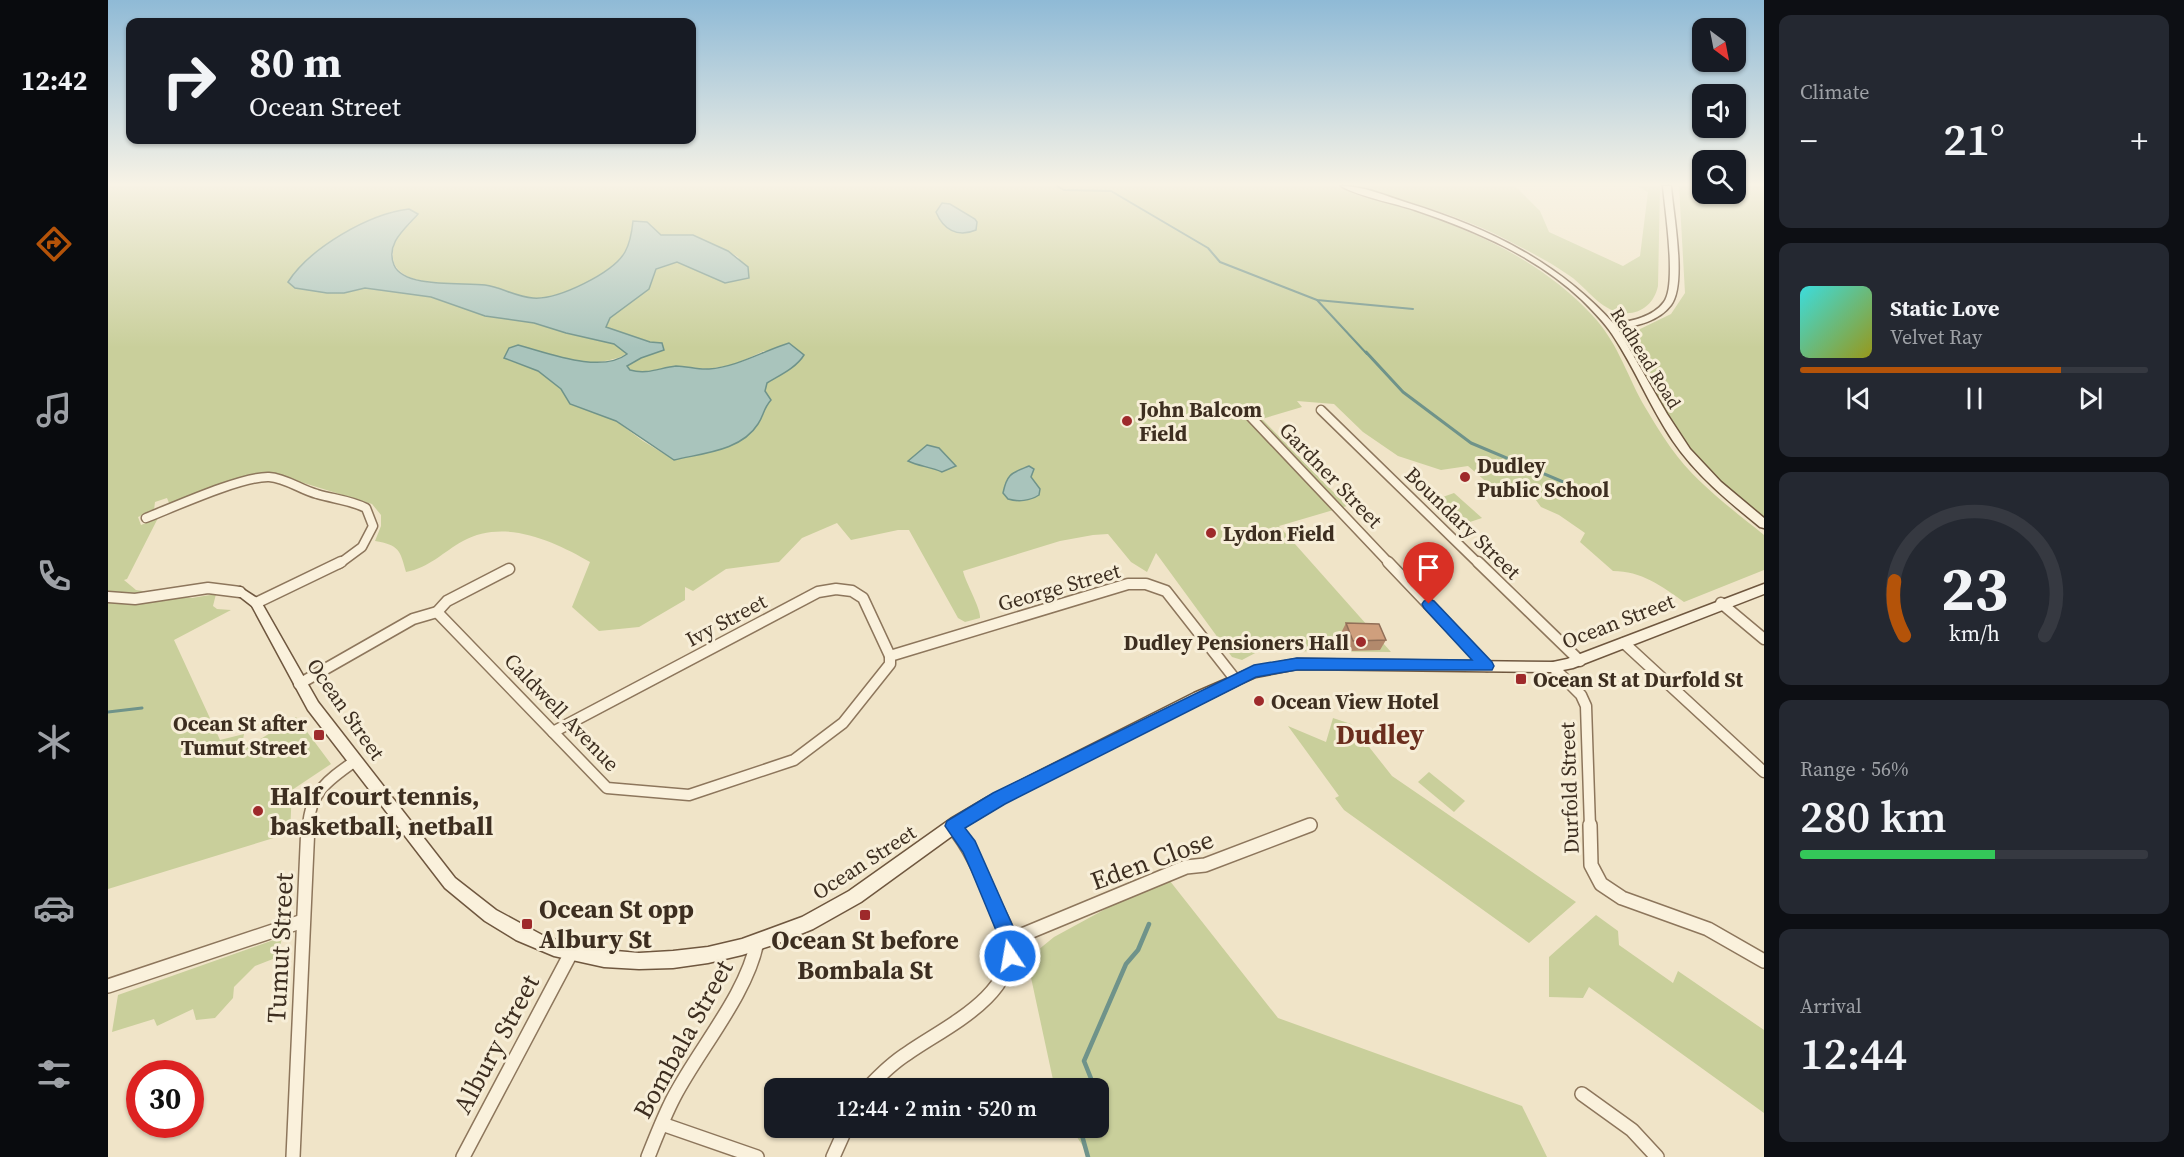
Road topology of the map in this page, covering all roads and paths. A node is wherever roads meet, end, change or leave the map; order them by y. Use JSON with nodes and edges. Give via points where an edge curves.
{"nodes":[{"id":1,"x":1497,"y":240,"type":"edge"},
{"id":2,"x":1671,"y":240,"type":"edge"},
{"id":3,"x":1612,"y":327,"type":"junction"},
{"id":4,"x":1321,"y":410,"type":"dead end"},
{"id":5,"x":1247,"y":413,"type":"dead end"},
{"id":6,"x":146,"y":518,"type":"dead end"},
{"id":7,"x":1764,"y":524,"type":"edge"},
{"id":8,"x":509,"y":569,"type":"dead end"},
{"id":9,"x":1764,"y":589,"type":"edge"},
{"id":10,"x":240,"y":592,"type":"joint"},
{"id":11,"x":108,"y":597,"type":"edge"},
{"id":12,"x":256,"y":603,"type":"junction"},
{"id":13,"x":1721,"y":603,"type":"junction"},
{"id":14,"x":436,"y":612,"type":"junction"},
{"id":15,"x":1764,"y":639,"type":"edge"},
{"id":16,"x":1624,"y":643,"type":"junction"},
{"id":17,"x":890,"y":656,"type":"junction"},
{"id":18,"x":1580,"y":661,"type":"junction"},
{"id":19,"x":1487,"y":666,"type":"junction"},
{"id":20,"x":1553,"y":667,"type":"junction"},
{"id":21,"x":1235,"y":679,"type":"junction"},
{"id":22,"x":299,"y":684,"type":"junction"},
{"id":23,"x":552,"y":732,"type":"junction"},
{"id":24,"x":355,"y":761,"type":"junction"},
{"id":25,"x":1764,"y":772,"type":"edge"},
{"id":26,"x":1311,"y":825,"type":"dead end"},
{"id":27,"x":953,"y":826,"type":"junction"},
{"id":28,"x":303,"y":921,"type":"junction"},
{"id":29,"x":1010,"y":940,"type":"junction"},
{"id":30,"x":757,"y":942,"type":"junction"},
{"id":31,"x":571,"y":953,"type":"junction"},
{"id":32,"x":1764,"y":961,"type":"edge"},
{"id":33,"x":108,"y":986,"type":"edge"},
{"id":34,"x":875,"y":1078,"type":"edge"},
{"id":35,"x":1582,"y":1094,"type":"dead end"},
{"id":36,"x":662,"y":1125,"type":"junction"},
{"id":37,"x":842,"y":1138,"type":"edge"},
{"id":38,"x":293,"y":1157,"type":"edge"},
{"id":39,"x":463,"y":1157,"type":"edge"},
{"id":40,"x":648,"y":1157,"type":"edge"},
{"id":41,"x":757,"y":1157,"type":"edge"},
{"id":42,"x":833,"y":1157,"type":"edge"},
{"id":43,"x":1657,"y":1157,"type":"edge"}],
"edges":[{"from":1,"to":3,"type":"street","name":"Redhead Road","via":[[1572,287]]},
{"from":2,"to":3,"type":"street","via":[[1672,297],[1665,307],[1644,320]]},
{"from":3,"to":7,"type":"street","name":"Redhead Road","via":[[1691,457]]},
{"from":4,"to":18,"type":"street","name":"Boundary Street"},
{"from":5,"to":19,"type":"street","name":"Gardner Street"},
{"from":6,"to":12,"type":"street","via":[[257,477],[278,479],[366,508],[373,526],[362,547],[337,565]]},
{"from":8,"to":14,"type":"street","via":[[447,601]]},
{"from":9,"to":13,"type":"street","name":"Ocean Street"},
{"from":10,"to":11,"type":"street","name":"Ocean Street","via":[[208,588],[135,599]]},
{"from":10,"to":12,"type":"street","name":"Ocean Street"},
{"from":12,"to":22,"type":"street","name":"Ocean Street"},
{"from":13,"to":15,"type":"street"},
{"from":13,"to":16,"type":"street","name":"Ocean Street"},
{"from":14,"to":22,"type":"street","via":[[413,619]]},
{"from":14,"to":23,"type":"street","name":"Caldwell Avenue"},
{"from":16,"to":18,"type":"street","name":"Ocean Street"},
{"from":16,"to":25,"type":"street"},
{"from":17,"to":21,"type":"street","name":"George Street","via":[[1128,584],[1146,584],[1166,591]]},
{"from":17,"to":23,"type":"street","name":"Ivy Street","via":[[863,598],[834,587]]},
{"from":17,"to":23,"type":"street","name":"Caldwell Avenue","via":[[890,664],[843,723],[794,760],[689,795],[607,788]]},
{"from":18,"to":20,"type":"street","name":"Ocean Street"},
{"from":19,"to":20,"type":"street","name":"Ocean Street"},
{"from":19,"to":21,"type":"street","name":"Ocean Street","via":[[1297,664],[1267,668]]},
{"from":20,"to":32,"type":"street","name":"Durfold Street","via":[[1586,706],[1591,866],[1600,884],[1622,898],[1708,929]]},
{"from":21,"to":27,"type":"street","name":"Ocean Street"},
{"from":22,"to":24,"type":"street","name":"Ocean Street"},
{"from":24,"to":28,"type":"street","name":"Tumut Street","via":[[315,794],[309,809]]},
{"from":24,"to":31,"type":"street","name":"Ocean Street","via":[[450,883],[468,900],[525,934]]},
{"from":26,"to":29,"type":"street","name":"Eden Close","via":[[1205,865],[1186,867]]},
{"from":27,"to":29,"type":"street","via":[[969,847]]},
{"from":27,"to":30,"type":"street","name":"Ocean Street","via":[[836,909]]},
{"from":28,"to":33,"type":"street"},
{"from":28,"to":38,"type":"street","name":"Tumut Street"},
{"from":29,"to":34,"type":"street","via":[[1006,973],[982,1004],[893,1061]]},
{"from":30,"to":31,"type":"street","name":"Ocean Street","via":[[660,959],[615,959]]},
{"from":30,"to":36,"type":"street","name":"Bombala Street","via":[[746,975],[673,1098]]},
{"from":31,"to":39,"type":"street","name":"Albury Street"},
{"from":35,"to":43,"type":"street","via":[[1630,1127]]},
{"from":36,"to":40,"type":"street","name":"Bombala Street"},
{"from":36,"to":41,"type":"street"},
{"from":37,"to":42,"type":"street"}]}
